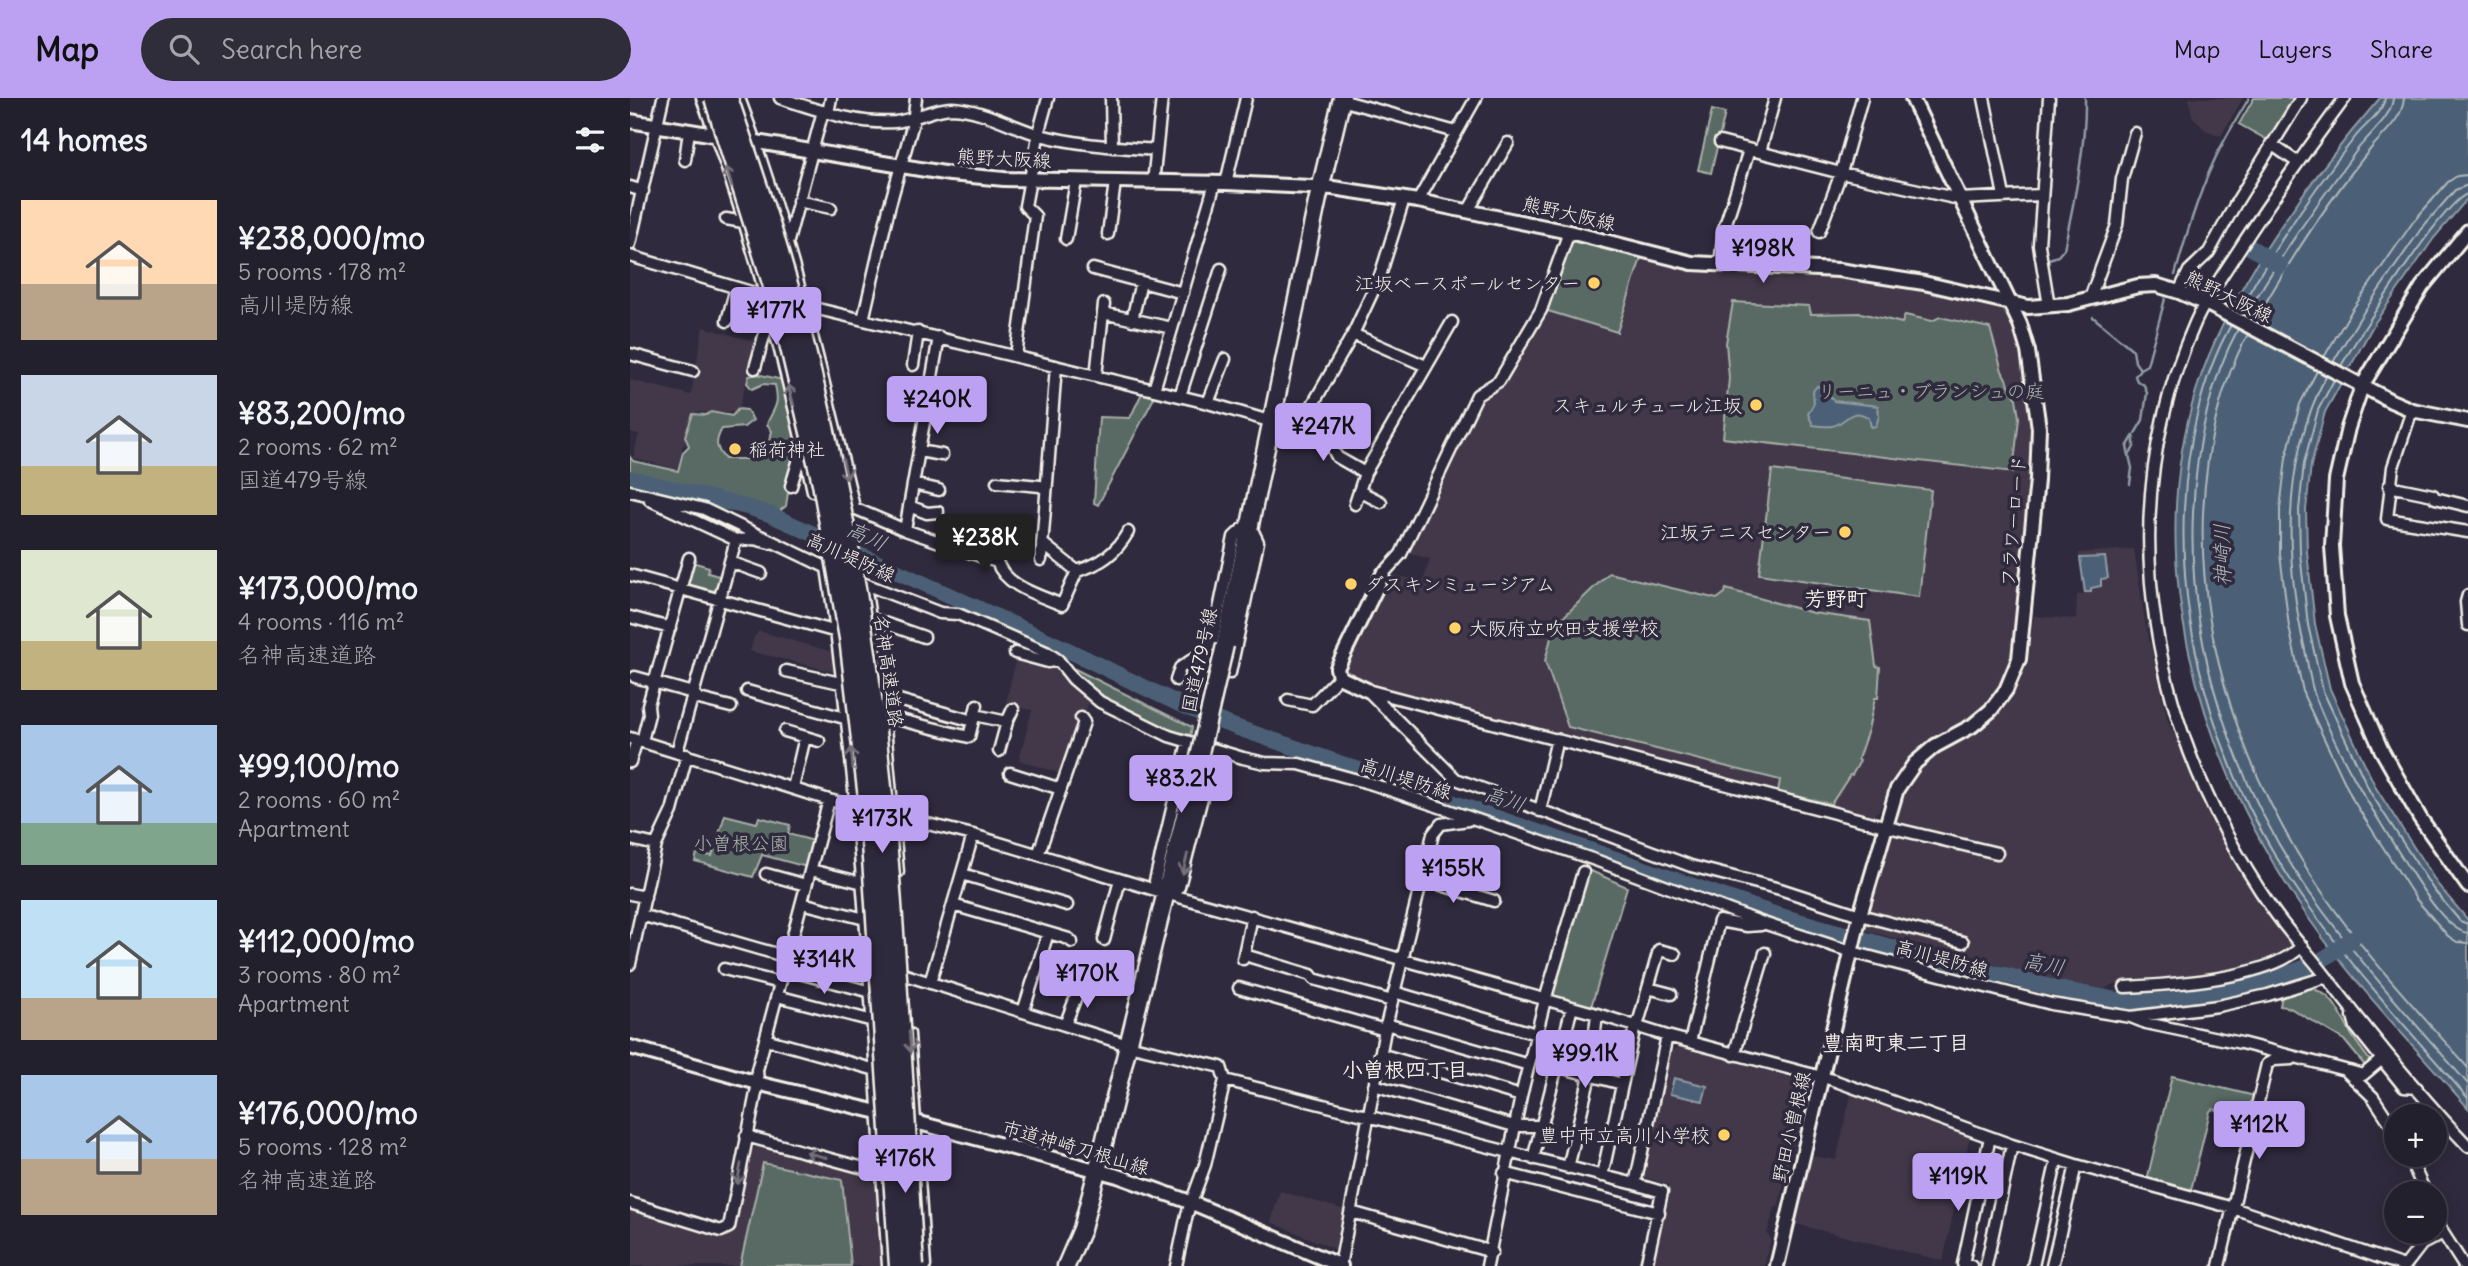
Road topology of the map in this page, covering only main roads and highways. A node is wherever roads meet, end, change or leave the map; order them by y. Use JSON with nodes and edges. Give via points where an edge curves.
{"nodes":[{"id":1,"x":714,"y":98,"type":"edge"},
{"id":2,"x":728,"y":98,"type":"edge"},
{"id":3,"x":1341,"y":99,"type":"edge"},
{"id":4,"x":899,"y":1266,"type":"edge"},
{"id":5,"x":914,"y":1266,"type":"edge"},
{"id":6,"x":1066,"y":1266,"type":"edge"}],
"edges":[{"from":1,"to":4,"type":"highway","name":"名神高速道路","bridge":true,"via":[[783,318],[822,483],[849,638],[868,798]]},
{"from":2,"to":5,"type":"highway","name":"名神高速道路","bridge":true,"via":[[796,314],[833,469],[859,610],[883,796]]},
{"from":3,"to":6,"type":"highway","name":"国道479号線","bridge":true,"via":[[1218,646],[1193,783],[1082,1229]]}]}
